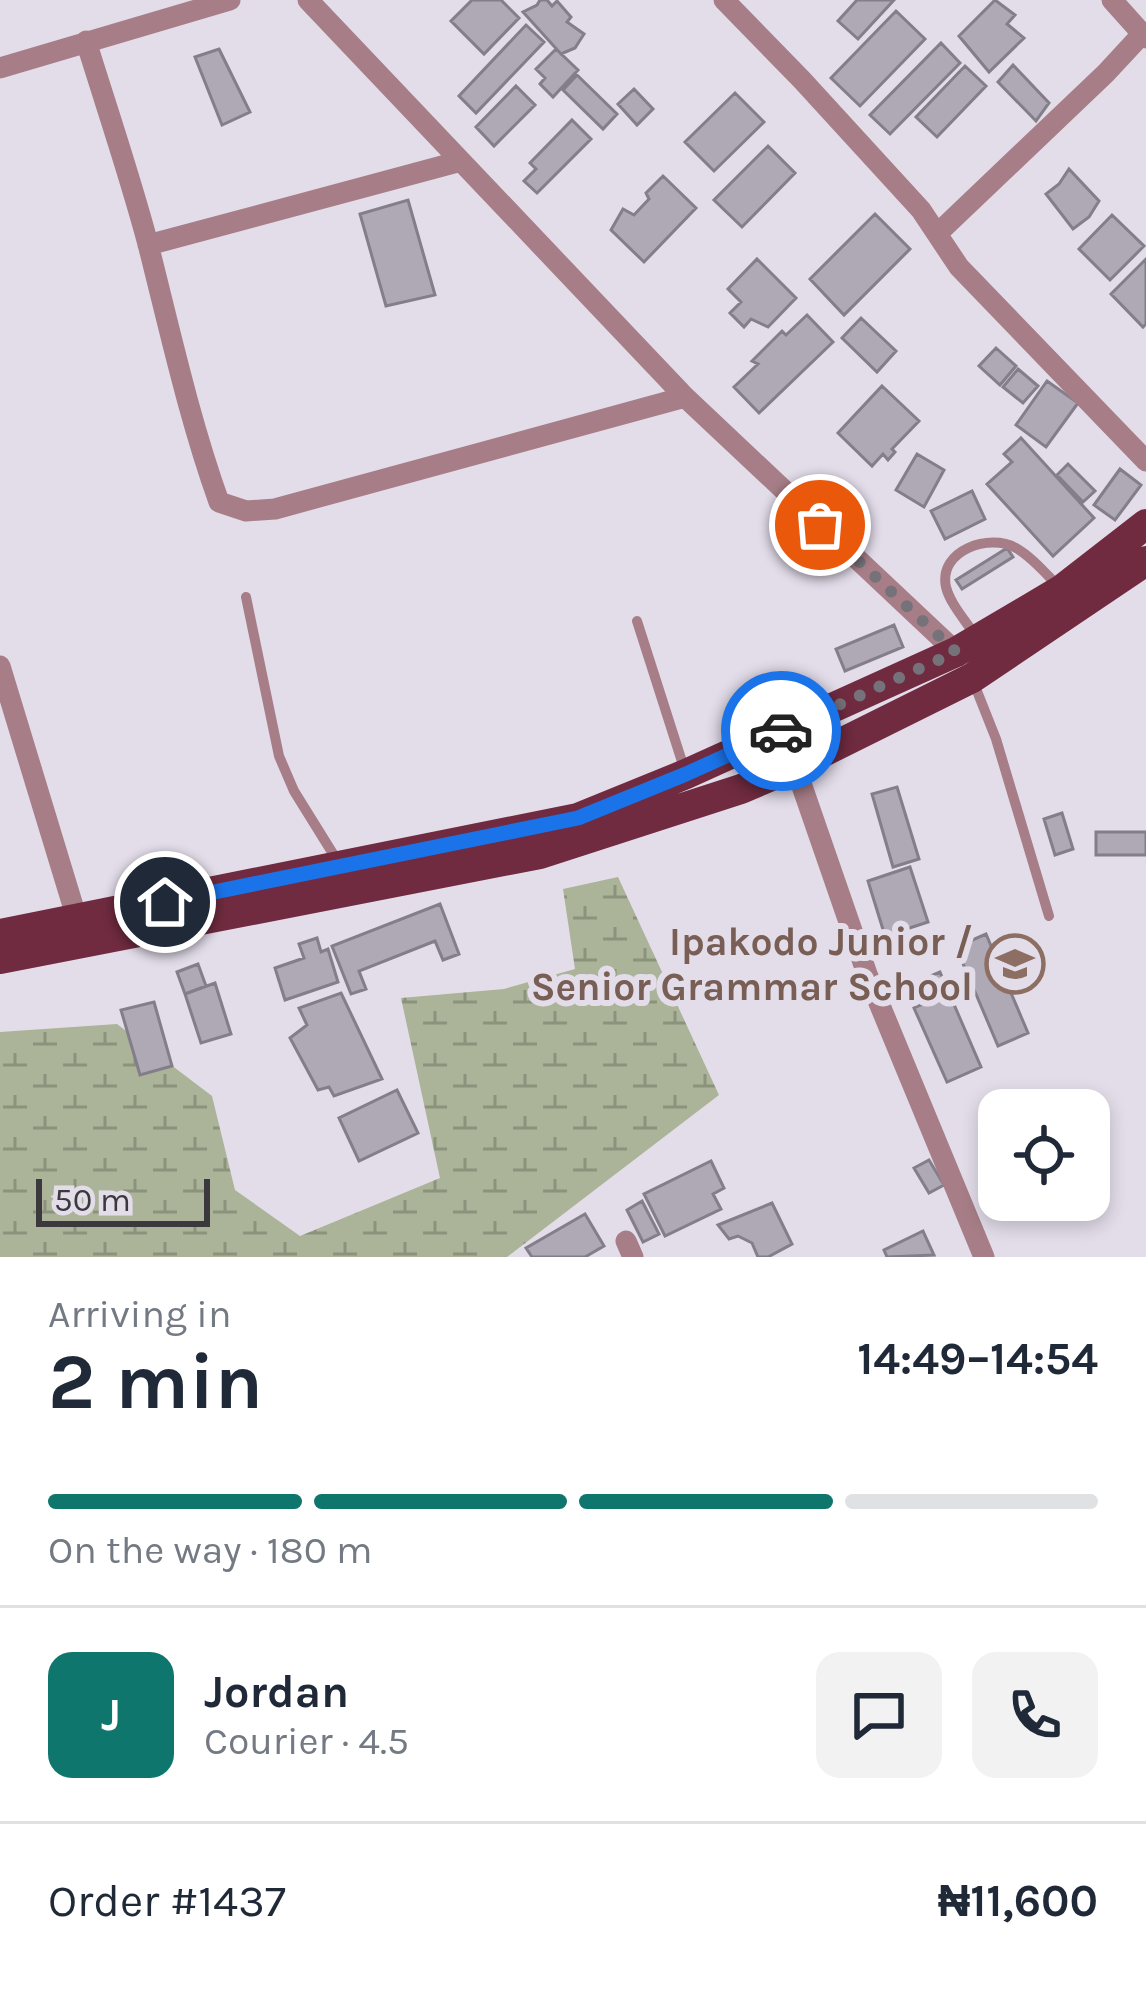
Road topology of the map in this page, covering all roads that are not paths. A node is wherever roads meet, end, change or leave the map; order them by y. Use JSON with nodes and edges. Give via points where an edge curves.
{"nodes":[{"id":1,"x":230,"y":0,"type":"edge"},
{"id":2,"x":308,"y":0,"type":"edge"},
{"id":3,"x":724,"y":0,"type":"edge"},
{"id":4,"x":1112,"y":0,"type":"edge"},
{"id":5,"x":1140,"y":22,"type":"edge"},
{"id":6,"x":86,"y":41,"type":"junction"},
{"id":7,"x":0,"y":68,"type":"edge"},
{"id":8,"x":461,"y":161,"type":"junction"},
{"id":9,"x":937,"y":234,"type":"junction"},
{"id":10,"x":148,"y":245,"type":"junction"},
{"id":11,"x":685,"y":397,"type":"junction"},
{"id":12,"x":1146,"y":460,"type":"edge"},
{"id":13,"x":1146,"y":524,"type":"edge"},
{"id":14,"x":1146,"y":561,"type":"edge"},
{"id":15,"x":1061,"y":590,"type":"junction"},
{"id":16,"x":246,"y":597,"type":"dead end"},
{"id":17,"x":637,"y":621,"type":"dead end"},
{"id":18,"x":968,"y":656,"type":"junction"},
{"id":19,"x":0,"y":666,"type":"edge"},
{"id":20,"x":794,"y":766,"type":"junction"},
{"id":21,"x":686,"y":774,"type":"junction"},
{"id":22,"x":341,"y":867,"type":"junction"},
{"id":23,"x":1049,"y":916,"type":"dead end"},
{"id":24,"x":77,"y":919,"type":"junction"},
{"id":25,"x":0,"y":934,"type":"edge"},
{"id":26,"x":0,"y":959,"type":"edge"},
{"id":27,"x":984,"y":1257,"type":"edge"}],
"edges":[{"from":1,"to":6,"type":"street"},
{"from":2,"to":8,"type":"street"},
{"from":3,"to":9,"type":"street"},
{"from":4,"to":5,"type":"street"},
{"from":5,"to":9,"type":"street","via":[[1090,88]]},
{"from":6,"to":7,"type":"street"},
{"from":6,"to":10,"type":"street"},
{"from":8,"to":10,"type":"street"},
{"from":8,"to":11,"type":"street"},
{"from":9,"to":12,"type":"street","via":[[959,267]]},
{"from":10,"to":11,"type":"street","via":[[219,502],[246,511]]},
{"from":11,"to":18,"type":"street"},
{"from":13,"to":15,"type":"main road"},
{"from":14,"to":18,"type":"main road"},
{"from":15,"to":18,"type":"main road"},
{"from":15,"to":18,"type":"lane","via":[[1021,550],[969,546],[945,578]]},
{"from":16,"to":22,"type":"lane","via":[[279,756]]},
{"from":17,"to":21,"type":"lane"},
{"from":18,"to":20,"type":"main road"},
{"from":18,"to":21,"type":"main road"},
{"from":18,"to":23,"type":"lane"},
{"from":19,"to":24,"type":"street"},
{"from":20,"to":26,"type":"main road","via":[[540,854]]},
{"from":20,"to":27,"type":"street","via":[[867,974]]},
{"from":21,"to":22,"type":"main road","via":[[578,818]]},
{"from":22,"to":24,"type":"main road"},
{"from":24,"to":25,"type":"main road"}]}
